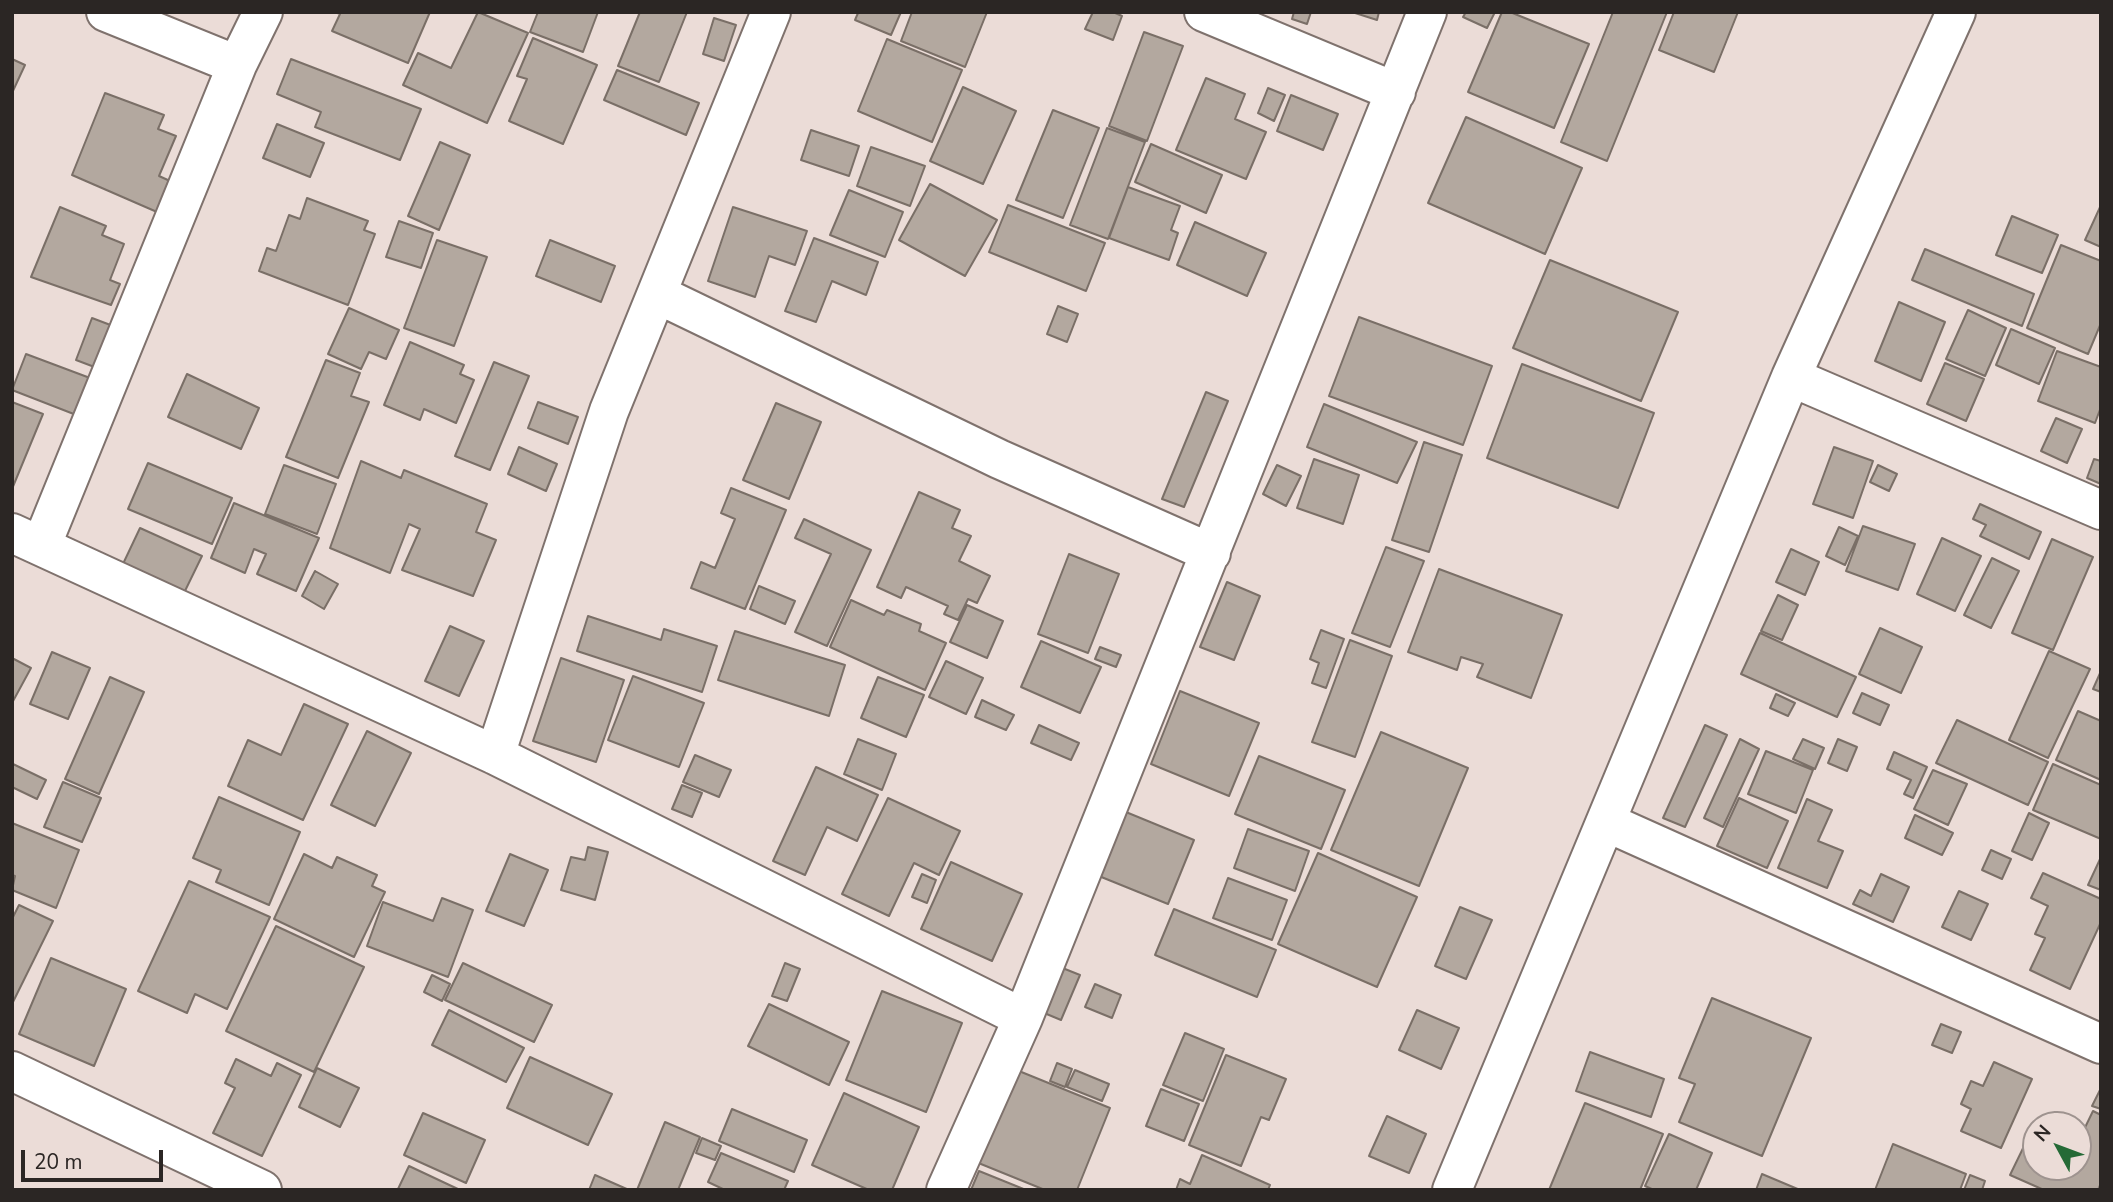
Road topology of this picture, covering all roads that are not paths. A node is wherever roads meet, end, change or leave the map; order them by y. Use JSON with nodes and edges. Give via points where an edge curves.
{"nodes":[{"id":1,"x":106,"y":12,"type":"edge"},
{"id":2,"x":263,"y":12,"type":"edge"},
{"id":3,"x":771,"y":12,"type":"edge"},
{"id":4,"x":1204,"y":12,"type":"edge"},
{"id":5,"x":1427,"y":12,"type":"edge"},
{"id":6,"x":1956,"y":12,"type":"edge"},
{"id":7,"x":237,"y":65,"type":"junction"},
{"id":8,"x":1396,"y":92,"type":"junction"},
{"id":9,"x":657,"y":294,"type":"junction"},
{"id":10,"x":1791,"y":377,"type":"junction"},
{"id":11,"x":2101,"y":510,"type":"edge"},
{"id":12,"x":27,"y":539,"type":"edge"},
{"id":13,"x":1210,"y":553,"type":"junction"},
{"id":14,"x":495,"y":755,"type":"junction"},
{"id":15,"x":1606,"y":822,"type":"junction"},
{"id":16,"x":1023,"y":1018,"type":"junction"},
{"id":17,"x":2101,"y":1044,"type":"edge"},
{"id":18,"x":12,"y":1071,"type":"edge"},
{"id":19,"x":262,"y":1190,"type":"edge"},
{"id":20,"x":946,"y":1190,"type":"edge"},
{"id":21,"x":1452,"y":1190,"type":"edge"}],
"edges":[{"from":1,"to":7,"type":"street"},
{"from":2,"to":7,"type":"street"},
{"from":3,"to":9,"type":"street"},
{"from":4,"to":8,"type":"street"},
{"from":5,"to":8,"type":"street"},
{"from":6,"to":10,"type":"street"},
{"from":7,"to":12,"type":"street"},
{"from":8,"to":13,"type":"street"},
{"from":9,"to":13,"type":"street","via":[[999,459]]},
{"from":9,"to":14,"type":"street","via":[[609,411]]},
{"from":10,"to":11,"type":"street"},
{"from":10,"to":15,"type":"street"},
{"from":12,"to":14,"type":"street"},
{"from":13,"to":16,"type":"street"},
{"from":14,"to":16,"type":"street"},
{"from":15,"to":17,"type":"street"},
{"from":15,"to":21,"type":"street"},
{"from":16,"to":20,"type":"street"},
{"from":18,"to":19,"type":"street"}]}
